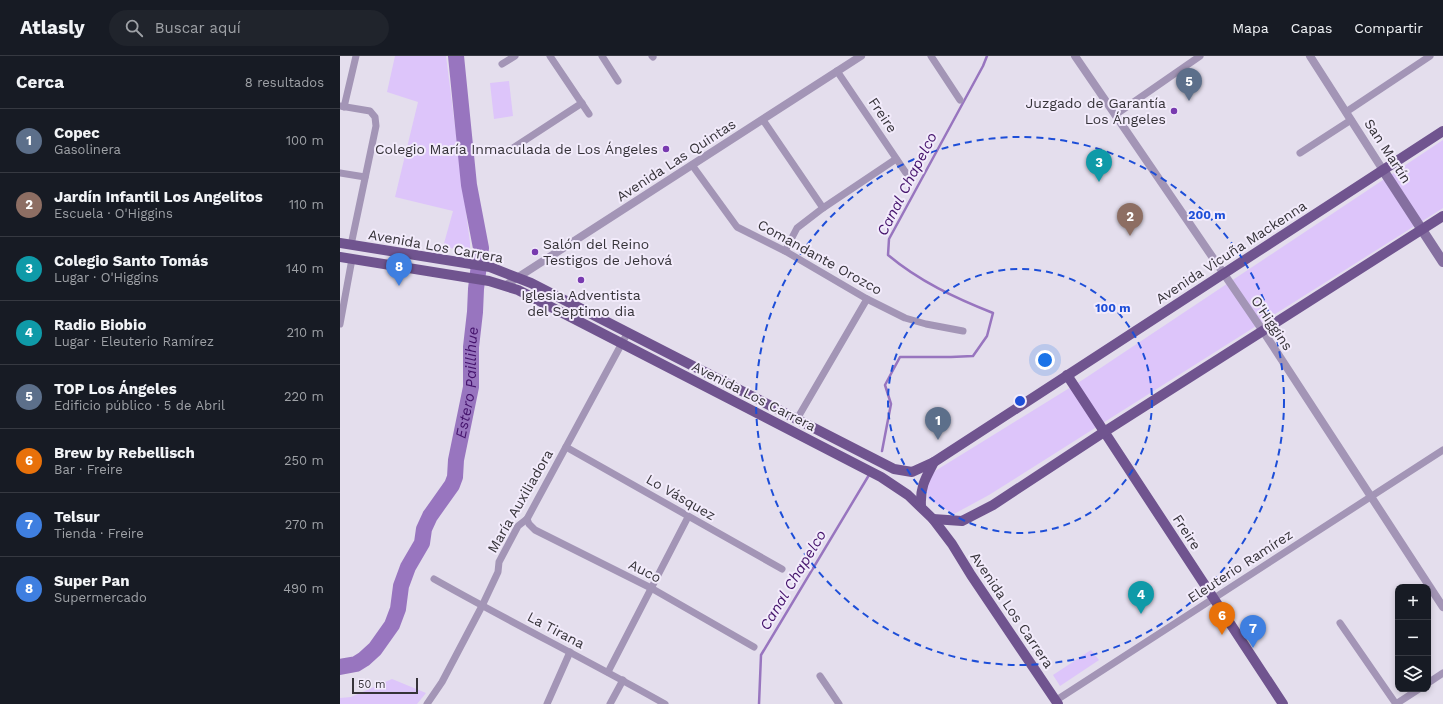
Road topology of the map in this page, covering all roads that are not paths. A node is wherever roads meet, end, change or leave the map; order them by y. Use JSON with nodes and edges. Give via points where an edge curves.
{"nodes":[{"id":1,"x":356,"y":56,"type":"edge"},
{"id":2,"x":515,"y":56,"type":"edge"},
{"id":3,"x":550,"y":56,"type":"edge"},
{"id":4,"x":602,"y":56,"type":"edge"},
{"id":5,"x":861,"y":56,"type":"edge"},
{"id":6,"x":931,"y":56,"type":"edge"},
{"id":7,"x":1075,"y":56,"type":"edge"},
{"id":8,"x":1200,"y":56,"type":"edge"},
{"id":9,"x":1310,"y":56,"type":"edge"},
{"id":10,"x":1430,"y":56,"type":"edge"},
{"id":11,"x":502,"y":64,"type":"dead end"},
{"id":12,"x":837,"y":71,"type":"junction"},
{"id":13,"x":618,"y":81,"type":"dead end"},
{"id":14,"x":960,"y":100,"type":"dead end"},
{"id":15,"x":582,"y":103,"type":"junction"},
{"id":16,"x":342,"y":106,"type":"edge"},
{"id":17,"x":1346,"y":112,"type":"junction"},
{"id":18,"x":589,"y":114,"type":"dead end"},
{"id":19,"x":1115,"y":115,"type":"junction"},
{"id":20,"x":763,"y":120,"type":"junction"},
{"id":21,"x":1351,"y":120,"type":"junction"},
{"id":22,"x":1443,"y":132,"type":"edge"},
{"id":23,"x":510,"y":150,"type":"dead end"},
{"id":24,"x":1300,"y":153,"type":"dead end"},
{"id":25,"x":896,"y":159,"type":"junction"},
{"id":26,"x":692,"y":165,"type":"junction"},
{"id":27,"x":1384,"y":170,"type":"junction"},
{"id":28,"x":340,"y":173,"type":"edge"},
{"id":29,"x":906,"y":174,"type":"dead end"},
{"id":30,"x":365,"y":177,"type":"junction"},
{"id":31,"x":823,"y":208,"type":"junction"},
{"id":32,"x":1443,"y":216,"type":"edge"},
{"id":33,"x":1422,"y":230,"type":"junction"},
{"id":34,"x":340,"y":243,"type":"edge"},
{"id":35,"x":351,"y":245,"type":"junction"},
{"id":36,"x":785,"y":251,"type":"junction"},
{"id":37,"x":340,"y":257,"type":"edge"},
{"id":38,"x":352,"y":259,"type":"junction"},
{"id":39,"x":1443,"y":262,"type":"edge"},
{"id":40,"x":1224,"y":274,"type":"junction"},
{"id":41,"x":519,"y":277,"type":"junction"},
{"id":42,"x":506,"y":286,"type":"junction"},
{"id":43,"x":867,"y":299,"type":"junction"},
{"id":44,"x":340,"y":324,"type":"edge"},
{"id":45,"x":963,"y":331,"type":"dead end"},
{"id":46,"x":1263,"y":331,"type":"junction"},
{"id":47,"x":628,"y":332,"type":"junction"},
{"id":48,"x":622,"y":343,"type":"junction"},
{"id":49,"x":1067,"y":375,"type":"junction"},
{"id":50,"x":798,"y":419,"type":"junction"},
{"id":51,"x":1104,"y":432,"type":"junction"},
{"id":52,"x":566,"y":447,"type":"junction"},
{"id":53,"x":1443,"y":450,"type":"edge"},
{"id":54,"x":934,"y":462,"type":"junction"},
{"id":55,"x":1371,"y":497,"type":"junction"},
{"id":56,"x":921,"y":506,"type":"junction"},
{"id":57,"x":688,"y":517,"type":"junction"},
{"id":58,"x":527,"y":519,"type":"junction"},
{"id":59,"x":933,"y":519,"type":"junction"},
{"id":60,"x":782,"y":569,"type":"dead end"},
{"id":61,"x":434,"y":579,"type":"dead end"},
{"id":62,"x":651,"y":588,"type":"junction"},
{"id":63,"x":1214,"y":599,"type":"junction"},
{"id":64,"x":482,"y":606,"type":"junction"},
{"id":65,"x":1443,"y":607,"type":"edge"},
{"id":66,"x":1340,"y":624,"type":"dead end"},
{"id":67,"x":754,"y":647,"type":"dead end"},
{"id":68,"x":570,"y":652,"type":"junction"},
{"id":69,"x":608,"y":672,"type":"junction"},
{"id":70,"x":1443,"y":673,"type":"edge"},
{"id":71,"x":820,"y":676,"type":"dead end"},
{"id":72,"x":623,"y":680,"type":"junction"},
{"id":73,"x":1431,"y":681,"type":"edge"},
{"id":74,"x":1414,"y":692,"type":"edge"},
{"id":75,"x":1055,"y":703,"type":"edge"},
{"id":76,"x":427,"y":704,"type":"edge"},
{"id":77,"x":547,"y":704,"type":"edge"},
{"id":78,"x":610,"y":704,"type":"edge"},
{"id":79,"x":665,"y":704,"type":"edge"},
{"id":80,"x":839,"y":704,"type":"edge"},
{"id":81,"x":1283,"y":704,"type":"edge"},
{"id":82,"x":1396,"y":704,"type":"edge"}],
"edges":[{"from":1,"to":16,"type":"street"},
{"from":2,"to":11,"type":"street"},
{"from":3,"to":15,"type":"street"},
{"from":4,"to":13,"type":"street"},
{"from":5,"to":12,"type":"street","name":"Avenida Las Quintas"},
{"from":6,"to":14,"type":"street"},
{"from":7,"to":19,"type":"street","name":"O'Higgins"},
{"from":8,"to":19,"type":"street"},
{"from":9,"to":17,"type":"street","name":"San Martín"},
{"from":10,"to":17,"type":"street"},
{"from":12,"to":20,"type":"street","name":"Avenida Las Quintas"},
{"from":12,"to":25,"type":"street","name":"Freire"},
{"from":15,"to":18,"type":"street"},
{"from":15,"to":23,"type":"street"},
{"from":16,"to":30,"type":"street","via":[[370,110],[375,117],[376,126]]},
{"from":17,"to":21,"type":"street","name":"San Martín"},
{"from":19,"to":40,"type":"street","name":"O'Higgins"},
{"from":20,"to":26,"type":"street","name":"Avenida Las Quintas"},
{"from":20,"to":31,"type":"street"},
{"from":21,"to":24,"type":"street"},
{"from":21,"to":27,"type":"street","name":"San Martín"},
{"from":22,"to":27,"type":"main road","name":"Avenida Vicuña Mackenna"},
{"from":25,"to":29,"type":"street","name":"Freire"},
{"from":25,"to":31,"type":"street"},
{"from":26,"to":36,"type":"street","name":"Comandante Orozco","via":[[736,227]]},
{"from":26,"to":41,"type":"street","name":"Avenida Las Quintas"},
{"from":27,"to":33,"type":"main road","name":"San Martín"},
{"from":27,"to":40,"type":"main road","name":"Avenida Vicuña Mackenna"},
{"from":28,"to":30,"type":"street"},
{"from":30,"to":35,"type":"street"},
{"from":31,"to":36,"type":"street","via":[[797,228]]},
{"from":32,"to":33,"type":"main road"},
{"from":33,"to":39,"type":"main road","name":"San Martín"},
{"from":33,"to":46,"type":"main road"},
{"from":34,"to":35,"type":"main road","name":"Avenida Los Carrera"},
{"from":35,"to":41,"type":"main road","name":"Avenida Los Carrera","via":[[490,266]]},
{"from":36,"to":43,"type":"street","name":"Comandante Orozco"},
{"from":37,"to":38,"type":"main road","name":"Avenida Los Carrera"},
{"from":38,"to":42,"type":"main road","name":"Avenida Los Carrera","via":[[462,276]]},
{"from":38,"to":44,"type":"street"},
{"from":40,"to":46,"type":"street","name":"O'Higgins"},
{"from":40,"to":49,"type":"main road","name":"Avenida Vicuña Mackenna"},
{"from":41,"to":42,"type":"street","name":"Avenida Las Quintas"},
{"from":41,"to":47,"type":"main road","name":"Avenida Los Carrera"},
{"from":42,"to":48,"type":"main road","name":"Avenida Los Carrera"},
{"from":43,"to":45,"type":"street","name":"Comandante Orozco","via":[[905,318]]},
{"from":43,"to":50,"type":"street"},
{"from":46,"to":51,"type":"main road"},
{"from":46,"to":55,"type":"street","name":"O'Higgins"},
{"from":47,"to":48,"type":"street","name":"María Auxiliadora"},
{"from":47,"to":50,"type":"main road","name":"Avenida Los Carrera"},
{"from":48,"to":52,"type":"street","name":"María Auxiliadora"},
{"from":48,"to":56,"type":"main road","name":"Avenida Los Carrera","via":[[882,477]]},
{"from":49,"to":51,"type":"main road","name":"Freire"},
{"from":49,"to":54,"type":"main road","name":"Avenida Vicuña Mackenna"},
{"from":50,"to":54,"type":"main road","name":"Avenida Los Carrera","via":[[894,469],[912,472]]},
{"from":51,"to":59,"type":"main road","via":[[993,505],[962,521]]},
{"from":51,"to":63,"type":"main road","name":"Freire"},
{"from":52,"to":57,"type":"street","name":"Lo Vásquez"},
{"from":52,"to":58,"type":"street","name":"María Auxiliadora"},
{"from":53,"to":55,"type":"street","name":"Eleuterio Ramírez"},
{"from":54,"to":56,"type":"main road","name":"Avenida Vicuña Mackenna","via":[[923,482]]},
{"from":55,"to":63,"type":"street","name":"Eleuterio Ramírez"},
{"from":55,"to":65,"type":"street","name":"O'Higgins"},
{"from":56,"to":59,"type":"main road","name":"Avenida Los Carrera"},
{"from":57,"to":60,"type":"street","name":"Lo Vásquez"},
{"from":57,"to":62,"type":"street"},
{"from":58,"to":62,"type":"street","name":"Auco","via":[[535,530]]},
{"from":58,"to":64,"type":"street","name":"María Auxiliadora","via":[[518,526],[499,562],[498,572]]},
{"from":59,"to":75,"type":"main road","name":"Avenida Los Carrera","via":[[952,544]]},
{"from":61,"to":64,"type":"street","name":"La Tirana"},
{"from":62,"to":67,"type":"street","name":"Auco"},
{"from":62,"to":69,"type":"street"},
{"from":63,"to":75,"type":"street","name":"Eleuterio Ramírez"},
{"from":63,"to":81,"type":"main road","name":"Freire"},
{"from":64,"to":68,"type":"street","name":"La Tirana"},
{"from":64,"to":76,"type":"street","name":"María Auxiliadora","via":[[442,682]]},
{"from":66,"to":82,"type":"street"},
{"from":68,"to":69,"type":"street","name":"La Tirana"},
{"from":68,"to":77,"type":"street"},
{"from":69,"to":72,"type":"street","name":"La Tirana"},
{"from":70,"to":73,"type":"street"},
{"from":71,"to":80,"type":"street"},
{"from":72,"to":78,"type":"street"},
{"from":72,"to":79,"type":"street","name":"La Tirana"},
{"from":74,"to":82,"type":"street"}]}
